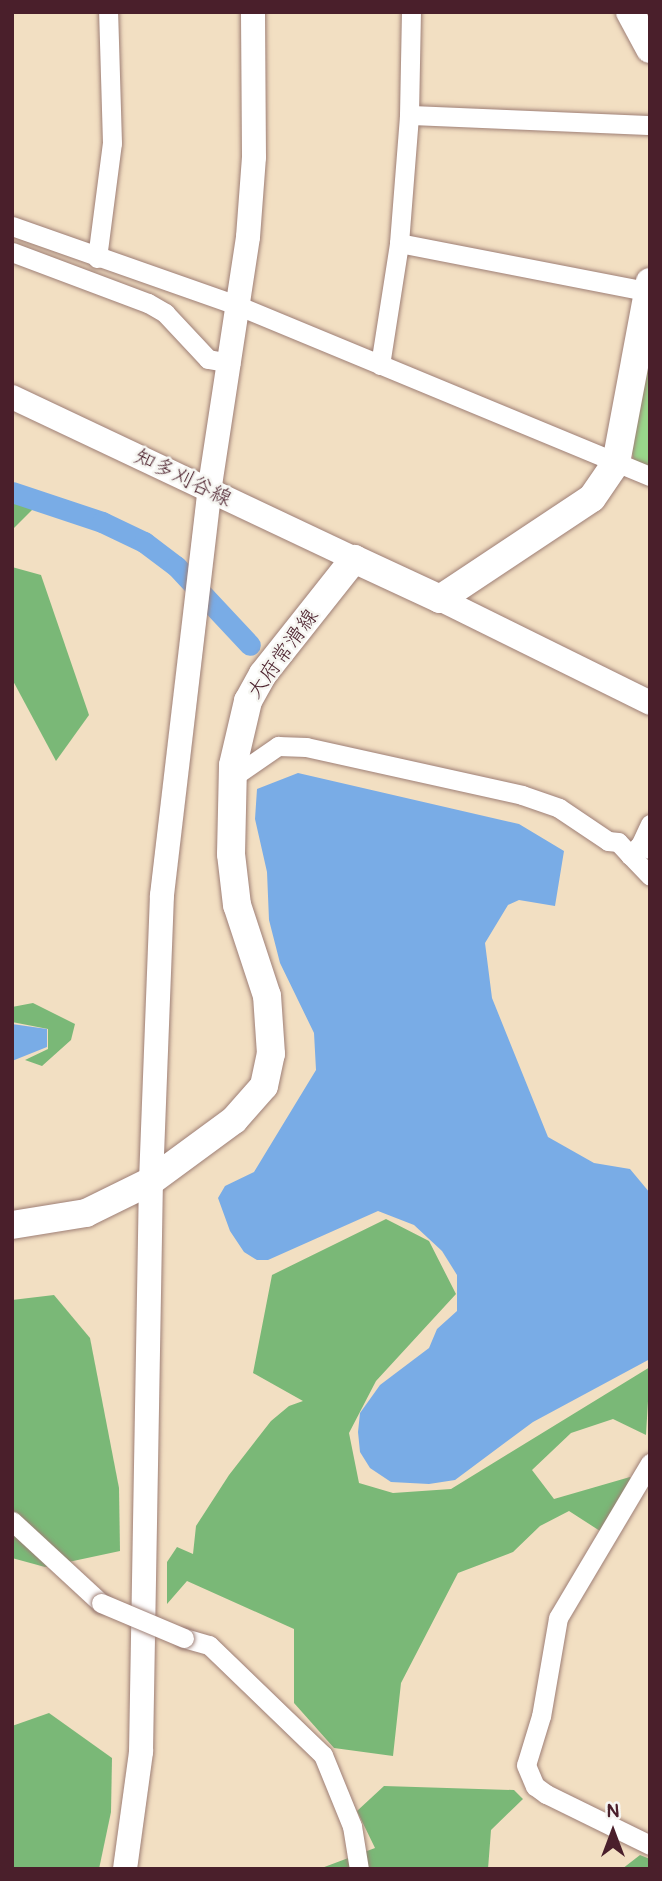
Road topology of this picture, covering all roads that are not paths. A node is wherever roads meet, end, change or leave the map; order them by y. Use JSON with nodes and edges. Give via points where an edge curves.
{"nodes":[{"id":1,"x":108,"y":12,"type":"edge"},
{"id":2,"x":253,"y":12,"type":"edge"},
{"id":3,"x":411,"y":12,"type":"edge"},
{"id":4,"x":630,"y":12,"type":"edge"},
{"id":5,"x":650,"y":49,"type":"edge"},
{"id":6,"x":409,"y":116,"type":"junction"},
{"id":7,"x":650,"y":125,"type":"edge"},
{"id":8,"x":12,"y":226,"type":"edge"},
{"id":9,"x":399,"y":243,"type":"junction"},
{"id":10,"x":12,"y":252,"type":"edge"},
{"id":11,"x":97,"y":258,"type":"junction"},
{"id":12,"x":648,"y":287,"type":"edge"},
{"id":13,"x":239,"y":306,"type":"junction"},
{"id":14,"x":231,"y":363,"type":"junction"},
{"id":15,"x":380,"y":365,"type":"junction"},
{"id":16,"x":12,"y":397,"type":"edge"},
{"id":17,"x":616,"y":463,"type":"junction"},
{"id":18,"x":650,"y":476,"type":"edge"},
{"id":19,"x":209,"y":492,"type":"junction"},
{"id":20,"x":354,"y":559,"type":"junction"},
{"id":21,"x":440,"y":599,"type":"junction"},
{"id":22,"x":650,"y":703,"type":"edge"},
{"id":23,"x":233,"y":777,"type":"junction"},
{"id":24,"x":650,"y":824,"type":"edge"},
{"id":25,"x":640,"y":850,"type":"edge"},
{"id":26,"x":650,"y":876,"type":"edge"},
{"id":27,"x":151,"y":1181,"type":"junction"},
{"id":28,"x":12,"y":1226,"type":"edge"},
{"id":29,"x":650,"y":1463,"type":"edge"},
{"id":30,"x":12,"y":1521,"type":"edge"},
{"id":31,"x":650,"y":1845,"type":"edge"},
{"id":32,"x":125,"y":1869,"type":"edge"},
{"id":33,"x":359,"y":1869,"type":"edge"}],
"edges":[{"from":1,"to":11,"type":"street","via":[[112,143]]},
{"from":2,"to":13,"type":"street","via":[[254,157]]},
{"from":3,"to":6,"type":"street"},
{"from":4,"to":5,"type":"main road"},
{"from":6,"to":7,"type":"street"},
{"from":6,"to":9,"type":"street"},
{"from":8,"to":11,"type":"street"},
{"from":9,"to":12,"type":"street"},
{"from":9,"to":15,"type":"street"},
{"from":10,"to":14,"type":"street","via":[[148,303],[165,313],[208,359]]},
{"from":11,"to":13,"type":"street"},
{"from":12,"to":17,"type":"main road"},
{"from":13,"to":14,"type":"street"},
{"from":13,"to":15,"type":"street"},
{"from":14,"to":19,"type":"street"},
{"from":15,"to":17,"type":"street"},
{"from":16,"to":19,"type":"street","name":"知多刈谷線"},
{"from":17,"to":18,"type":"street"},
{"from":17,"to":21,"type":"main road","via":[[592,498],[568,518]]},
{"from":19,"to":20,"type":"street","name":"知多刈谷線"},
{"from":19,"to":27,"type":"street","via":[[162,895]]},
{"from":20,"to":21,"type":"main road"},
{"from":20,"to":23,"type":"main road","name":"大府常滑線","via":[[263,674],[248,701],[237,732]]},
{"from":21,"to":22,"type":"street"},
{"from":23,"to":25,"type":"street","via":[[278,747],[306,747],[522,795],[559,808],[608,841]]},
{"from":23,"to":27,"type":"main road","name":"大府常滑線","via":[[237,905],[267,996],[271,1054],[264,1086],[251,1102]]},
{"from":24,"to":25,"type":"street"},
{"from":25,"to":26,"type":"street"},
{"from":27,"to":28,"type":"main road","name":"大府常滑線","via":[[86,1213]]},
{"from":27,"to":32,"type":"street","via":[[141,1752]]},
{"from":29,"to":31,"type":"street","via":[[558,1618],[541,1716],[526,1765],[535,1786],[546,1794]]},
{"from":30,"to":33,"type":"street","bridge":true,"via":[[101,1603],[209,1645],[323,1755],[352,1826]]}]}
